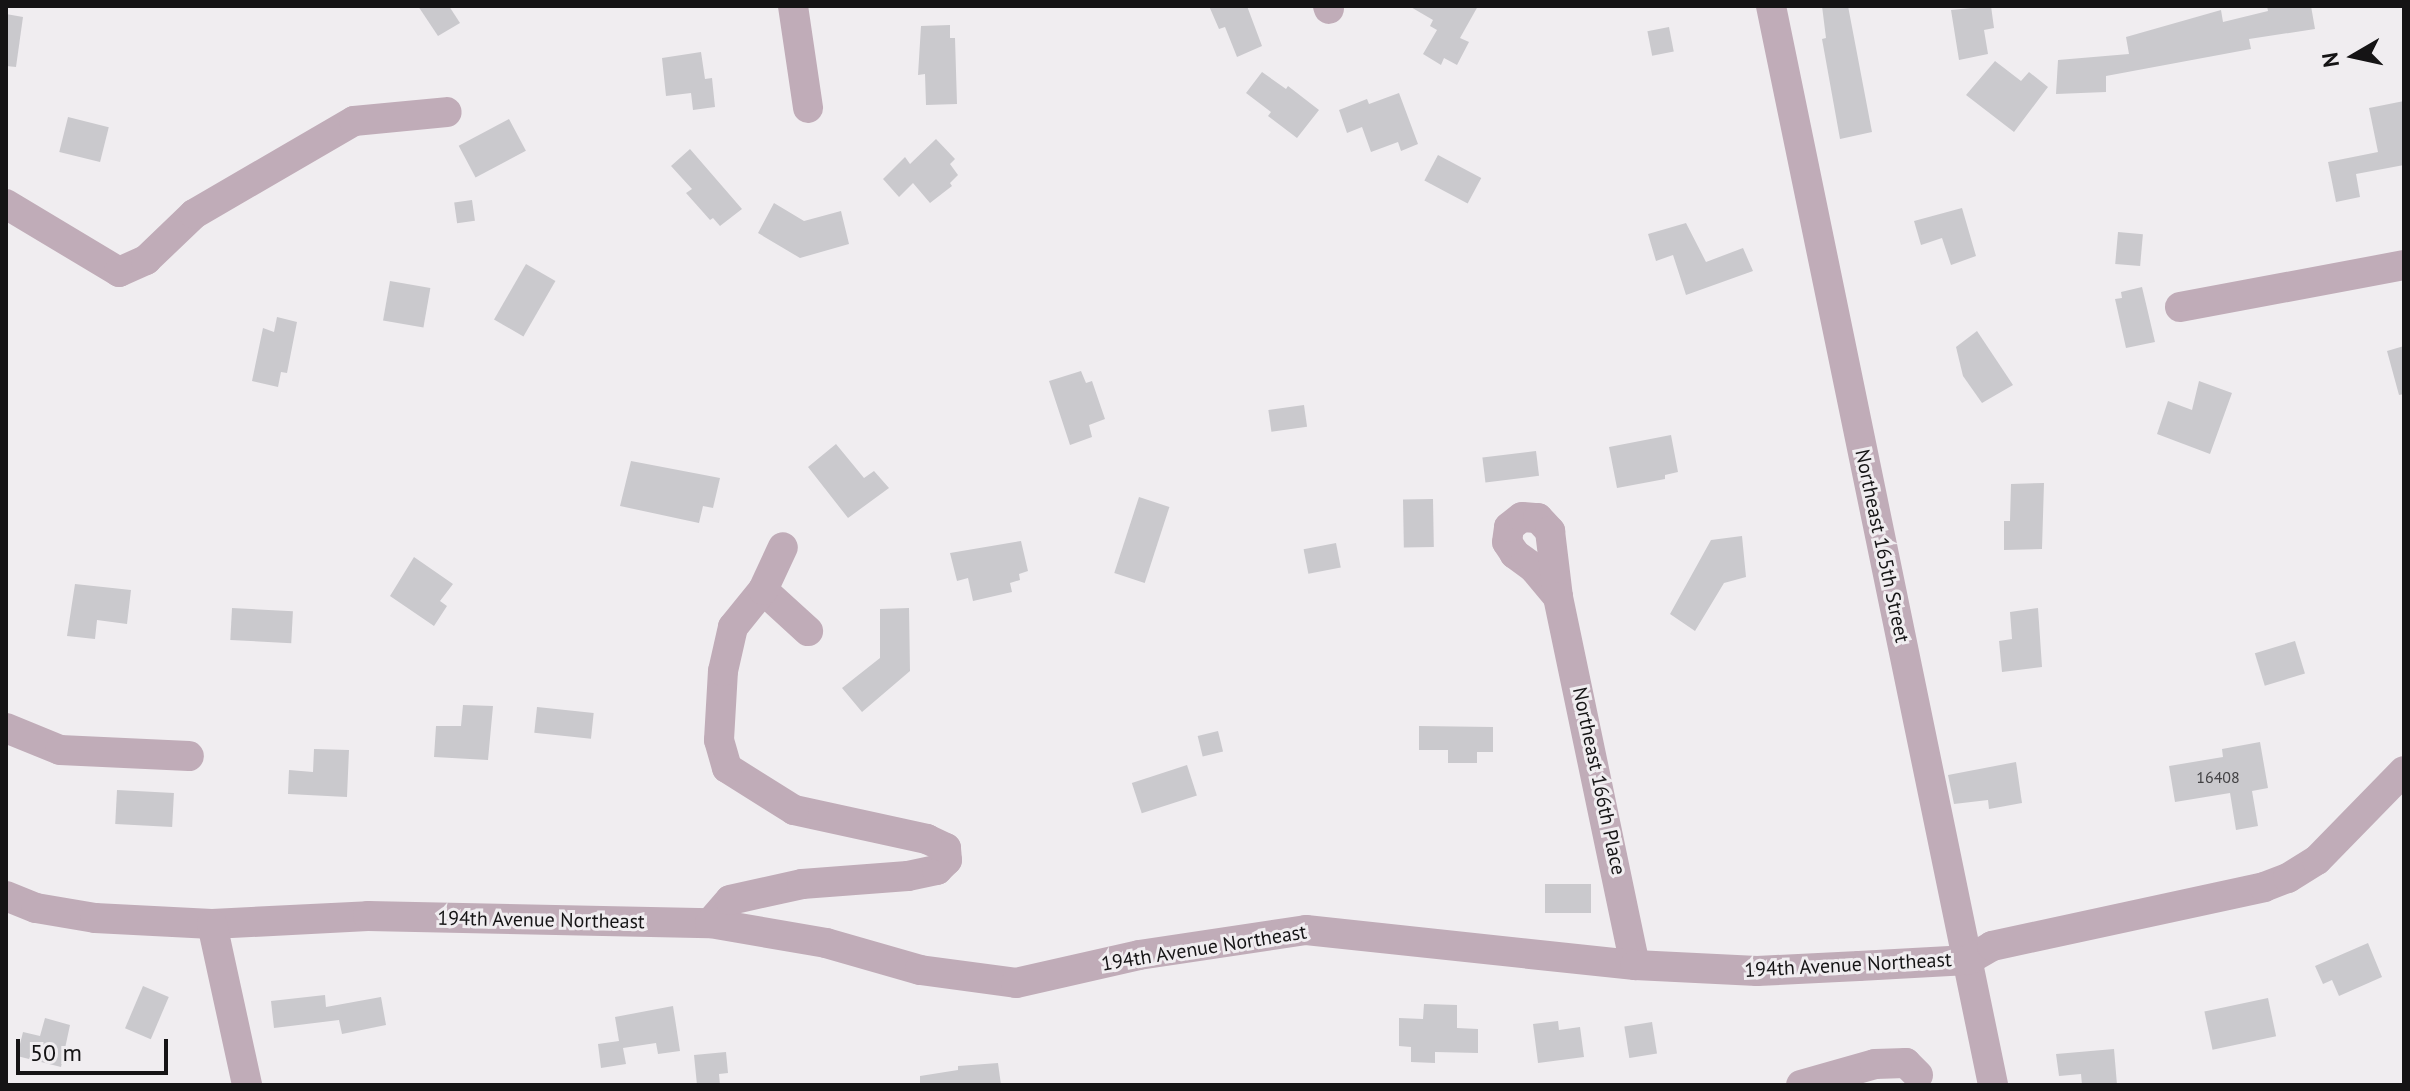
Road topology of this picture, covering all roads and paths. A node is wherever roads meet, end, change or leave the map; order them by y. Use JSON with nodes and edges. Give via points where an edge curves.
{"nodes":[{"id":1,"x":793,"y":6,"type":"edge"},
{"id":2,"x":1771,"y":6,"type":"edge"},
{"id":3,"x":808,"y":108,"type":"dead end"},
{"id":4,"x":447,"y":112,"type":"dead end"},
{"id":5,"x":6,"y":204,"type":"edge"},
{"id":6,"x":2404,"y":265,"type":"edge"},
{"id":7,"x":2180,"y":307,"type":"dead end"},
{"id":8,"x":783,"y":547,"type":"dead end"},
{"id":9,"x":763,"y":590,"type":"junction"},
{"id":10,"x":1558,"y":597,"type":"dead end"},
{"id":11,"x":808,"y":631,"type":"dead end"},
{"id":12,"x":6,"y":728,"type":"edge"},
{"id":13,"x":189,"y":756,"type":"dead end"},
{"id":14,"x":2404,"y":771,"type":"edge"},
{"id":15,"x":6,"y":896,"type":"edge"},
{"id":16,"x":710,"y":923,"type":"junction"},
{"id":17,"x":212,"y":924,"type":"junction"},
{"id":18,"x":1968,"y":960,"type":"junction"},
{"id":19,"x":1635,"y":965,"type":"junction"},
{"id":20,"x":1918,"y":1075,"type":"dead end"},
{"id":21,"x":247,"y":1085,"type":"edge"},
{"id":22,"x":1801,"y":1085,"type":"edge"},
{"id":23,"x":1993,"y":1085,"type":"edge"}],
"edges":[{"from":1,"to":3,"type":"street"},
{"from":2,"to":18,"type":"street","name":"Northeast 165th Street"},
{"from":4,"to":5,"type":"street","via":[[354,121],[194,214],[146,260],[119,272]]},
{"from":6,"to":7,"type":"street"},
{"from":8,"to":9,"type":"street"},
{"from":9,"to":11,"type":"street"},
{"from":9,"to":16,"type":"street","via":[[733,627],[723,671],[719,740],[727,768],[794,810],[927,839],[946,848],[947,860],[937,870],[908,876],[802,884],[730,900]]},
{"from":10,"to":19,"type":"street","name":"Northeast 166th Place"},
{"from":12,"to":13,"type":"street","via":[[60,750]]},
{"from":14,"to":18,"type":"street","name":"194th Avenue Northeast","via":[[2317,860],[2288,878],[2206,901],[1992,946]]},
{"from":15,"to":17,"type":"street","name":"194th Avenue Northeast","via":[[36,908],[95,918]]},
{"from":16,"to":17,"type":"street","name":"194th Avenue Northeast","via":[[368,916]]},
{"from":16,"to":19,"type":"street","name":"194th Avenue Northeast","via":[[826,943],[920,970],[1016,983],[1139,955],[1306,930]]},
{"from":17,"to":21,"type":"street"},
{"from":18,"to":19,"type":"street","name":"194th Avenue Northeast","via":[[1757,971]]},
{"from":18,"to":23,"type":"street","name":"Northeast 165th Street"},
{"from":20,"to":22,"type":"street","via":[[1906,1063],[1875,1064]]}]}
